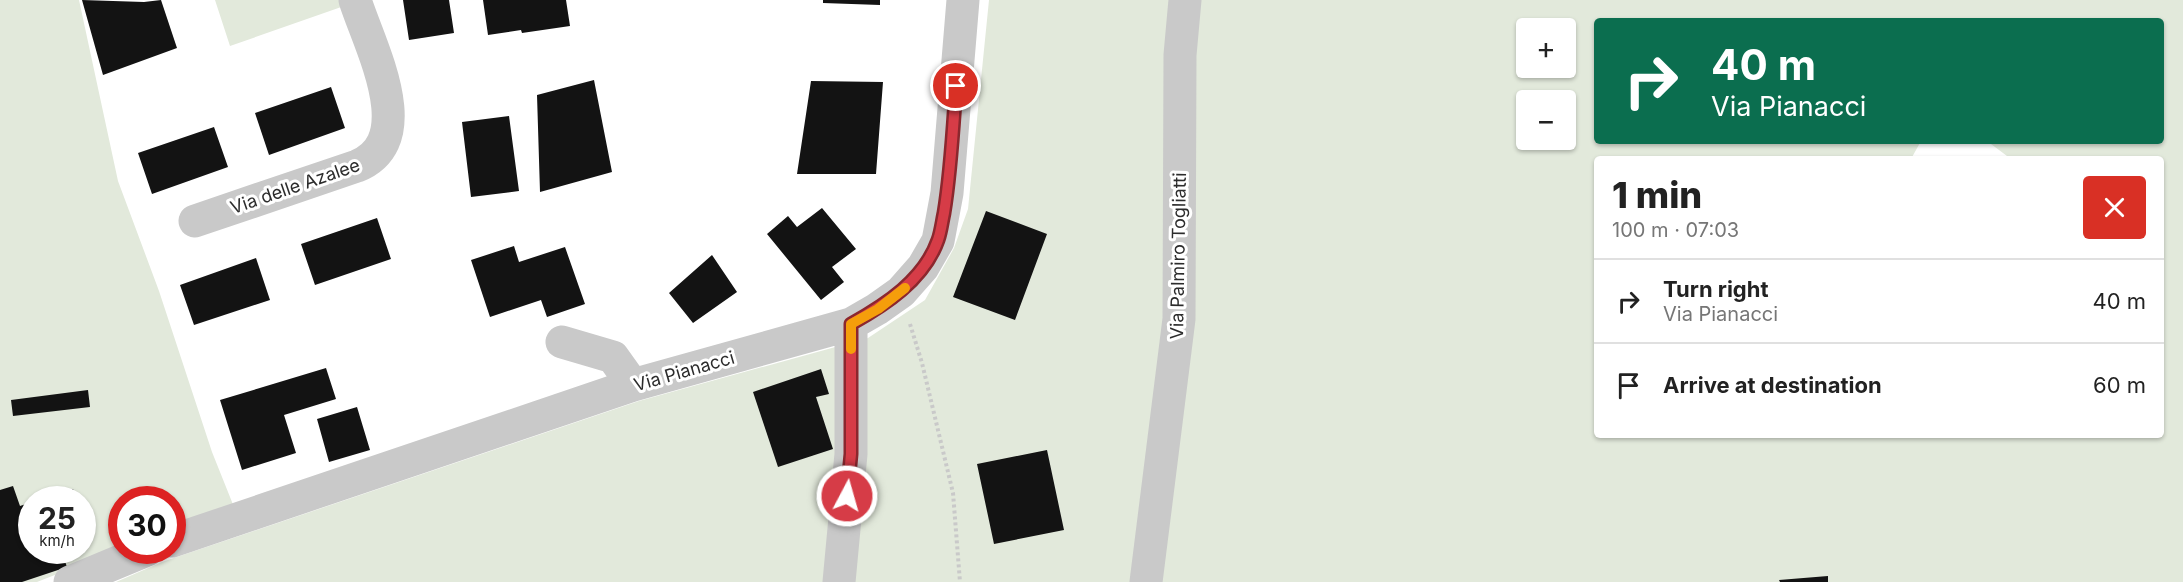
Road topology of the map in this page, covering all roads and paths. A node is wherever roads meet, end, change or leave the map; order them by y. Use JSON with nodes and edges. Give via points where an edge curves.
{"nodes":[{"id":1,"x":355,"y":0,"type":"edge"},
{"id":2,"x":963,"y":0,"type":"edge"},
{"id":3,"x":1185,"y":0,"type":"edge"},
{"id":4,"x":195,"y":221,"type":"dead end"},
{"id":5,"x":901,"y":292,"type":"junction"},
{"id":6,"x":851,"y":324,"type":"junction"},
{"id":7,"x":562,"y":342,"type":"dead end"},
{"id":8,"x":633,"y":385,"type":"junction"},
{"id":9,"x":186,"y":536,"type":"edge"},
{"id":10,"x":113,"y":564,"type":"edge"},
{"id":11,"x":69,"y":582,"type":"edge"},
{"id":12,"x":839,"y":582,"type":"edge"},
{"id":13,"x":960,"y":582,"type":"edge"},
{"id":14,"x":1146,"y":582,"type":"edge"}],
"edges":[{"from":1,"to":4,"type":"street","name":"Via delle Azalee","via":[[385,92],[389,123],[381,149],[367,162]]},
{"from":2,"to":5,"type":"street","name":"Via Pianacci","via":[[948,192],[938,241],[923,267]]},
{"from":3,"to":14,"type":"street","name":"Via Palmiro Togliatti","via":[[1180,55],[1179,319]]},
{"from":5,"to":6,"type":"street","name":"Via Pianacci"},
{"from":5,"to":13,"type":"path","via":[[953,493]]},
{"from":6,"to":8,"type":"street","name":"Via Pianacci"},
{"from":6,"to":12,"type":"street","via":[[851,454]]},
{"from":7,"to":8,"type":"street","via":[[612,357]]},
{"from":8,"to":9,"type":"street","name":"Via Pianacci"},
{"from":10,"to":11,"type":"street"}]}
